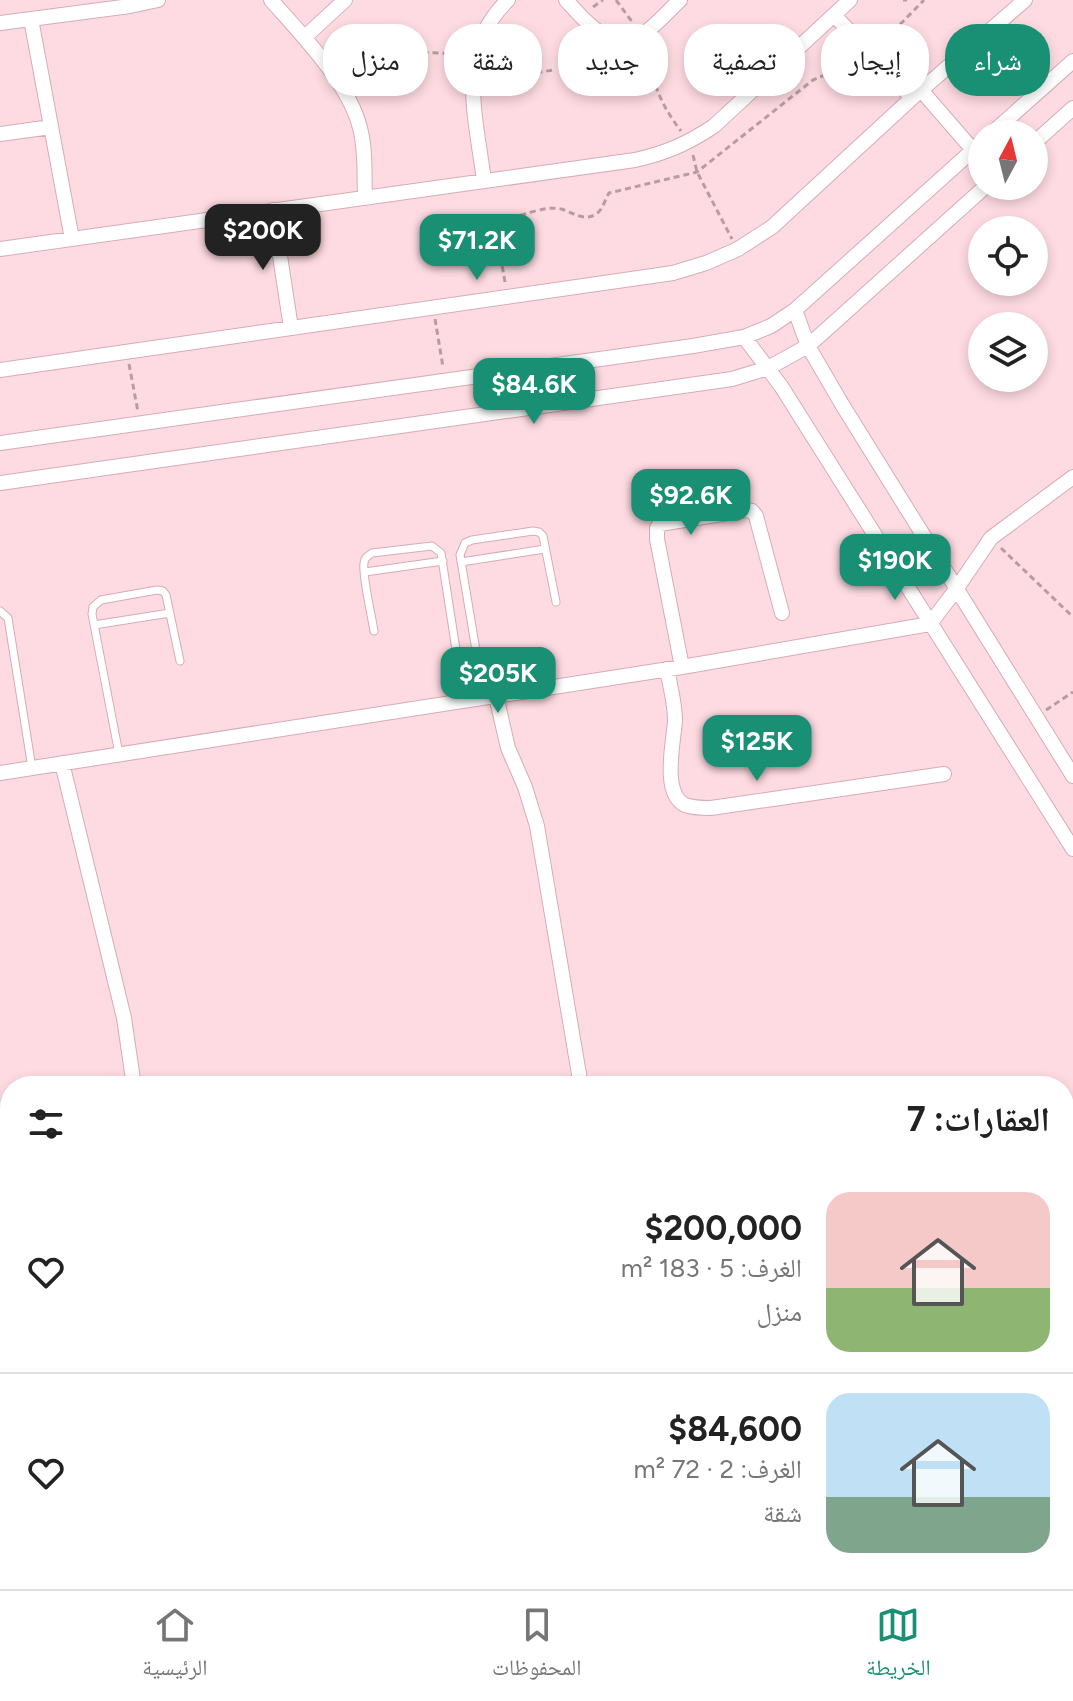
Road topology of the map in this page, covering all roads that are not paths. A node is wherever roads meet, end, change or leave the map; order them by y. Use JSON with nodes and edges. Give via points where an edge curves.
{"nodes":[{"id":1,"x":158,"y":0,"type":"edge"},
{"id":2,"x":271,"y":0,"type":"edge"},
{"id":3,"x":345,"y":0,"type":"edge"},
{"id":4,"x":508,"y":0,"type":"edge"},
{"id":5,"x":566,"y":0,"type":"edge"},
{"id":6,"x":680,"y":0,"type":"edge"},
{"id":7,"x":850,"y":0,"type":"edge"},
{"id":8,"x":1025,"y":0,"type":"edge"},
{"id":9,"x":834,"y":15,"type":"junction"},
{"id":10,"x":31,"y":19,"type":"junction"},
{"id":11,"x":0,"y":23,"type":"edge"},
{"id":12,"x":842,"y":24,"type":"edge"},
{"id":13,"x":305,"y":37,"type":"junction"},
{"id":14,"x":1073,"y":61,"type":"edge"},
{"id":15,"x":929,"y":83,"type":"edge"},
{"id":16,"x":914,"y":96,"type":"edge"},
{"id":17,"x":918,"y":96,"type":"edge"},
{"id":18,"x":1073,"y":108,"type":"edge"},
{"id":19,"x":1007,"y":120,"type":"edge"},
{"id":20,"x":51,"y":127,"type":"junction"},
{"id":21,"x":1048,"y":130,"type":"edge"},
{"id":22,"x":0,"y":134,"type":"edge"},
{"id":23,"x":968,"y":138,"type":"edge"},
{"id":24,"x":968,"y":155,"type":"edge"},
{"id":25,"x":484,"y":181,"type":"junction"},
{"id":26,"x":365,"y":197,"type":"junction"},
{"id":27,"x":970,"y":200,"type":"edge"},
{"id":28,"x":273,"y":210,"type":"junction"},
{"id":29,"x":72,"y":239,"type":"junction"},
{"id":30,"x":0,"y":249,"type":"edge"},
{"id":31,"x":795,"y":310,"type":"junction"},
{"id":32,"x":291,"y":328,"type":"junction"},
{"id":33,"x":744,"y":337,"type":"junction"},
{"id":34,"x":808,"y":346,"type":"junction"},
{"id":35,"x":768,"y":368,"type":"junction"},
{"id":36,"x":0,"y":370,"type":"edge"},
{"id":37,"x":0,"y":443,"type":"edge"},
{"id":38,"x":1073,"y":477,"type":"edge"},
{"id":39,"x":0,"y":483,"type":"edge"},
{"id":40,"x":545,"y":549,"type":"junction"},
{"id":41,"x":443,"y":561,"type":"junction"},
{"id":42,"x":461,"y":562,"type":"junction"},
{"id":43,"x":365,"y":572,"type":"junction"},
{"id":44,"x":957,"y":588,"type":"junction"},
{"id":45,"x":556,"y":602,"type":"dead end"},
{"id":46,"x":0,"y":611,"type":"edge"},
{"id":47,"x":170,"y":613,"type":"junction"},
{"id":48,"x":782,"y":613,"type":"dead end"},
{"id":49,"x":930,"y":624,"type":"junction"},
{"id":50,"x":94,"y":625,"type":"junction"},
{"id":51,"x":374,"y":631,"type":"dead end"},
{"id":52,"x":11,"y":634,"type":"junction"},
{"id":53,"x":0,"y":635,"type":"edge"},
{"id":54,"x":180,"y":661,"type":"dead end"},
{"id":55,"x":674,"y":668,"type":"junction"},
{"id":56,"x":490,"y":697,"type":"junction"},
{"id":57,"x":464,"y":701,"type":"junction"},
{"id":58,"x":119,"y":754,"type":"junction"},
{"id":59,"x":62,"y":763,"type":"junction"},
{"id":60,"x":32,"y":768,"type":"junction"},
{"id":61,"x":0,"y":773,"type":"edge"},
{"id":62,"x":944,"y":774,"type":"dead end"},
{"id":63,"x":1073,"y":776,"type":"edge"},
{"id":64,"x":1073,"y":849,"type":"edge"},
{"id":65,"x":133,"y":1076,"type":"edge"},
{"id":66,"x":579,"y":1076,"type":"edge"}],
"edges":[{"from":1,"to":10,"type":"street"},
{"from":2,"to":13,"type":"street"},
{"from":3,"to":13,"type":"street"},
{"from":4,"to":25,"type":"street","via":[[486,27],[475,55],[472,84]]},
{"from":5,"to":6,"type":"street","via":[[604,36],[623,40],[641,35]]},
{"from":7,"to":9,"type":"street"},
{"from":8,"to":15,"type":"street"},
{"from":9,"to":12,"type":"street"},
{"from":9,"to":25,"type":"street","via":[[690,142],[635,160]]},
{"from":10,"to":11,"type":"street"},
{"from":10,"to":20,"type":"street"},
{"from":13,"to":26,"type":"street","via":[[335,77],[360,128]]},
{"from":14,"to":19,"type":"street"},
{"from":16,"to":32,"type":"street","via":[[772,227],[706,263],[673,273]]},
{"from":17,"to":23,"type":"street"},
{"from":18,"to":21,"type":"street"},
{"from":20,"to":22,"type":"street"},
{"from":20,"to":29,"type":"street"},
{"from":24,"to":31,"type":"street"},
{"from":25,"to":26,"type":"street"},
{"from":26,"to":28,"type":"street"},
{"from":27,"to":34,"type":"street"},
{"from":28,"to":29,"type":"street"},
{"from":28,"to":32,"type":"street"},
{"from":29,"to":30,"type":"street"},
{"from":31,"to":33,"type":"street"},
{"from":31,"to":34,"type":"street"},
{"from":32,"to":36,"type":"street"},
{"from":33,"to":35,"type":"street"},
{"from":33,"to":37,"type":"street"},
{"from":34,"to":35,"type":"street"},
{"from":34,"to":44,"type":"street"},
{"from":35,"to":39,"type":"street","via":[[732,379]]},
{"from":35,"to":49,"type":"street"},
{"from":38,"to":44,"type":"street","via":[[991,538]]},
{"from":40,"to":42,"type":"lane"},
{"from":40,"to":42,"type":"lane","via":[[543,536],[536,531],[472,540],[462,548]]},
{"from":40,"to":45,"type":"lane"},
{"from":41,"to":43,"type":"lane"},
{"from":41,"to":43,"type":"lane","via":[[432,546],[372,553],[364,561]]},
{"from":41,"to":57,"type":"lane"},
{"from":42,"to":56,"type":"lane"},
{"from":43,"to":51,"type":"lane"},
{"from":44,"to":49,"type":"street"},
{"from":44,"to":63,"type":"street"},
{"from":46,"to":52,"type":"lane","via":[[8,618]]},
{"from":47,"to":50,"type":"lane"},
{"from":47,"to":50,"type":"lane","via":[[165,593],[157,590],[96,602]]},
{"from":47,"to":54,"type":"lane"},
{"from":48,"to":55,"type":"street","via":[[752,511],[660,524],[657,539]]},
{"from":49,"to":55,"type":"street"},
{"from":49,"to":64,"type":"street"},
{"from":50,"to":58,"type":"lane"},
{"from":52,"to":53,"type":"lane"},
{"from":52,"to":60,"type":"lane"},
{"from":55,"to":56,"type":"street"},
{"from":55,"to":62,"type":"street","via":[[673,786],[687,806],[711,808]]},
{"from":56,"to":57,"type":"street"},
{"from":56,"to":66,"type":"street","via":[[537,826]]},
{"from":57,"to":58,"type":"street"},
{"from":58,"to":59,"type":"street"},
{"from":59,"to":60,"type":"street"},
{"from":59,"to":65,"type":"street","via":[[124,1018]]},
{"from":60,"to":61,"type":"street"}]}
